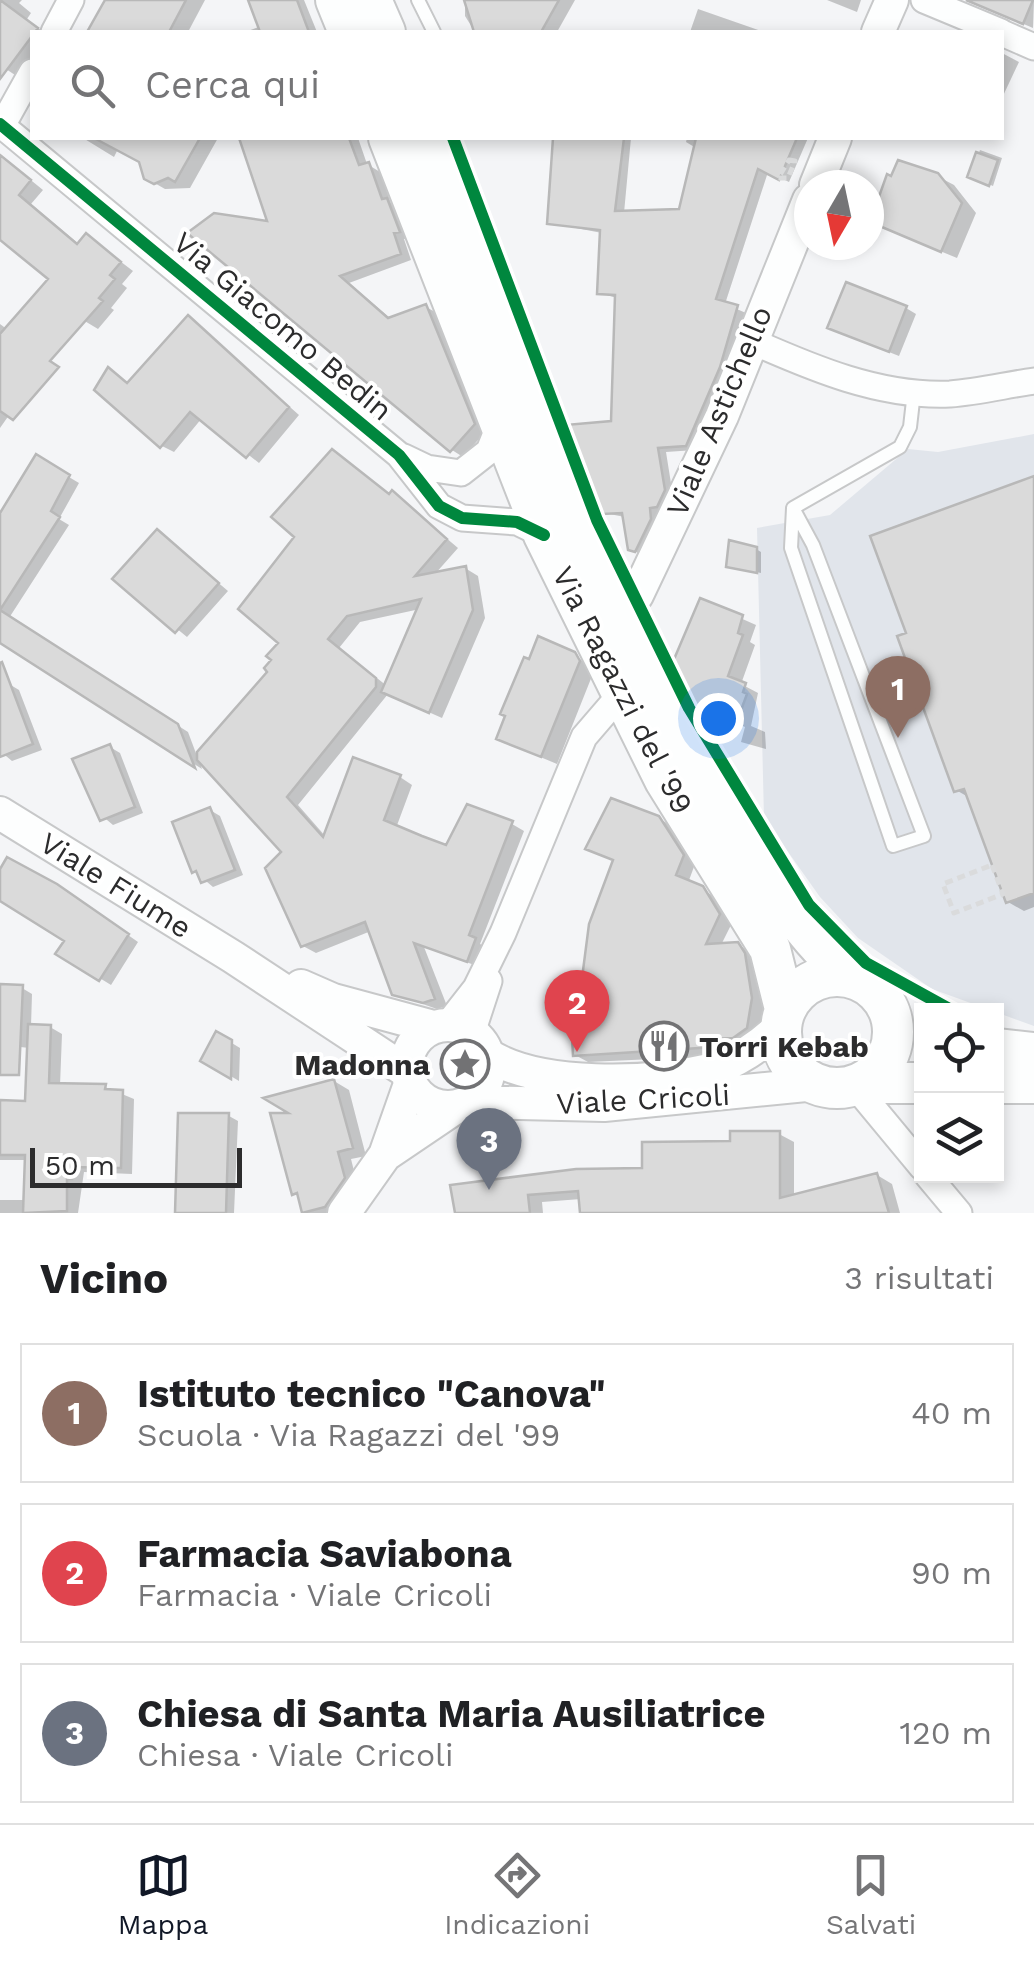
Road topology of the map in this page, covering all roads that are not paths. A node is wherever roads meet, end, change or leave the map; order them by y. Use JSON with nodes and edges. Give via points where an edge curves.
{"nodes":[{"id":1,"x":70,"y":0,"type":"edge"},
{"id":2,"x":336,"y":0,"type":"edge"},
{"id":3,"x":371,"y":0,"type":"edge"},
{"id":4,"x":418,"y":0,"type":"edge"},
{"id":5,"x":892,"y":0,"type":"edge"},
{"id":6,"x":924,"y":0,"type":"edge"},
{"id":7,"x":55,"y":30,"type":"edge"},
{"id":8,"x":348,"y":30,"type":"edge"},
{"id":9,"x":383,"y":30,"type":"edge"},
{"id":10,"x":433,"y":30,"type":"edge"},
{"id":11,"x":879,"y":30,"type":"edge"},
{"id":12,"x":994,"y":30,"type":"edge"},
{"id":13,"x":1004,"y":34,"type":"edge"},
{"id":14,"x":1034,"y":47,"type":"edge"},
{"id":15,"x":30,"y":75,"type":"edge"},
{"id":16,"x":1,"y":125,"type":"edge"},
{"id":17,"x":390,"y":140,"type":"edge"},
{"id":18,"x":430,"y":140,"type":"edge"},
{"id":19,"x":834,"y":140,"type":"edge"},
{"id":20,"x":822,"y":170,"type":"edge"},
{"id":21,"x":794,"y":236,"type":"edge"},
{"id":22,"x":750,"y":340,"type":"junction"},
{"id":23,"x":1034,"y":381,"type":"edge"},
{"id":24,"x":914,"y":392,"type":"junction"},
{"id":25,"x":499,"y":426,"type":"junction"},
{"id":26,"x":399,"y":455,"type":"junction"},
{"id":27,"x":793,"y":508,"type":"junction"},
{"id":28,"x":544,"y":535,"type":"junction"},
{"id":29,"x":618,"y":613,"type":"junction"},
{"id":30,"x":621,"y":694,"type":"junction"},
{"id":31,"x":2,"y":819,"type":"edge"},
{"id":32,"x":233,"y":956,"type":"junction"},
{"id":33,"x":848,"y":976,"type":"junction"},
{"id":34,"x":783,"y":1018,"type":"junction"},
{"id":35,"x":907,"y":1026,"type":"edge"},
{"id":36,"x":460,"y":1035,"type":"junction"},
{"id":37,"x":1004,"y":1050,"type":"edge"},
{"id":38,"x":1034,"y":1052,"type":"edge"},
{"id":39,"x":408,"y":1078,"type":"junction"},
{"id":40,"x":914,"y":1083,"type":"edge"},
{"id":41,"x":1004,"y":1083,"type":"edge"},
{"id":42,"x":1034,"y":1083,"type":"edge"},
{"id":43,"x":843,"y":1084,"type":"junction"},
{"id":44,"x":462,"y":1104,"type":"junction"},
{"id":45,"x":385,"y":1155,"type":"junction"},
{"id":46,"x":914,"y":1159,"type":"edge"},
{"id":47,"x":934,"y":1183,"type":"edge"},
{"id":48,"x":344,"y":1213,"type":"edge"},
{"id":49,"x":960,"y":1213,"type":"edge"}],
"edges":[{"from":1,"to":7,"type":"street"},
{"from":2,"to":8,"type":"main road"},
{"from":3,"to":9,"type":"main road"},
{"from":4,"to":10,"type":"lane"},
{"from":5,"to":11,"type":"street"},
{"from":6,"to":12,"type":"street"},
{"from":13,"to":14,"type":"street"},
{"from":15,"to":16,"type":"street"},
{"from":16,"to":26,"type":"street","name":"Via Giacomo Bedin"},
{"from":17,"to":25,"type":"main road","name":"Via Ragazzi del '99"},
{"from":18,"to":29,"type":"main road","name":"Via Ragazzi del '99","via":[[559,481]]},
{"from":19,"to":20,"type":"street"},
{"from":21,"to":22,"type":"street","name":"Viale Astichello"},
{"from":22,"to":24,"type":"street","via":[[804,365]]},
{"from":22,"to":29,"type":"street","name":"Viale Astichello","via":[[722,416],[637,595]]},
{"from":23,"to":24,"type":"street","via":[[950,394]]},
{"from":24,"to":27,"type":"lane","via":[[900,447]]},
{"from":25,"to":26,"type":"street","name":"Via Giacomo Bedin","via":[[490,451],[461,473]]},
{"from":25,"to":28,"type":"main road","name":"Via Ragazzi del '99"},
{"from":26,"to":28,"type":"street","name":"Via Giacomo Bedin","via":[[440,506],[462,518],[517,522]]},
{"from":27,"to":27,"type":"lane","via":[[791,548],[893,846],[924,836]]},
{"from":28,"to":30,"type":"main road","name":"Via Ragazzi del '99"},
{"from":29,"to":33,"type":"main road","name":"Via Ragazzi del '99","via":[[760,872]]},
{"from":30,"to":34,"type":"main road","name":"Via Ragazzi del '99","via":[[665,780],[770,949]]},
{"from":30,"to":36,"type":"street","via":[[584,737]]},
{"from":31,"to":32,"type":"street","name":"Viale Fiume"},
{"from":32,"to":36,"type":"street","name":"Viale Fiume","via":[[333,1000]]},
{"from":32,"to":39,"type":"street","name":"Viale Fiume"},
{"from":33,"to":34,"type":"main road","name":"Viale Cricoli","via":[[811,982]]},
{"from":33,"to":35,"type":"main road","via":[[878,992]]},
{"from":34,"to":36,"type":"street","name":"Viale Cricoli","via":[[766,1042],[711,1070],[662,1075],[536,1075],[511,1070]]},
{"from":34,"to":43,"type":"main road","via":[[788,1060]]},
{"from":35,"to":43,"type":"main road","via":[[887,1058]]},
{"from":36,"to":39,"type":"street","via":[[412,1044]]},
{"from":36,"to":44,"type":"street","via":[[486,1082]]},
{"from":37,"to":38,"type":"main road"},
{"from":39,"to":44,"type":"street","via":[[429,1103]]},
{"from":39,"to":45,"type":"street"},
{"from":40,"to":43,"type":"main road","name":"Viale Cricoli"},
{"from":41,"to":42,"type":"main road"},
{"from":43,"to":44,"type":"street","name":"Viale Cricoli","via":[[604,1105]]},
{"from":43,"to":46,"type":"street"},
{"from":44,"to":45,"type":"street"},
{"from":45,"to":48,"type":"street"},
{"from":47,"to":49,"type":"street"}]}
